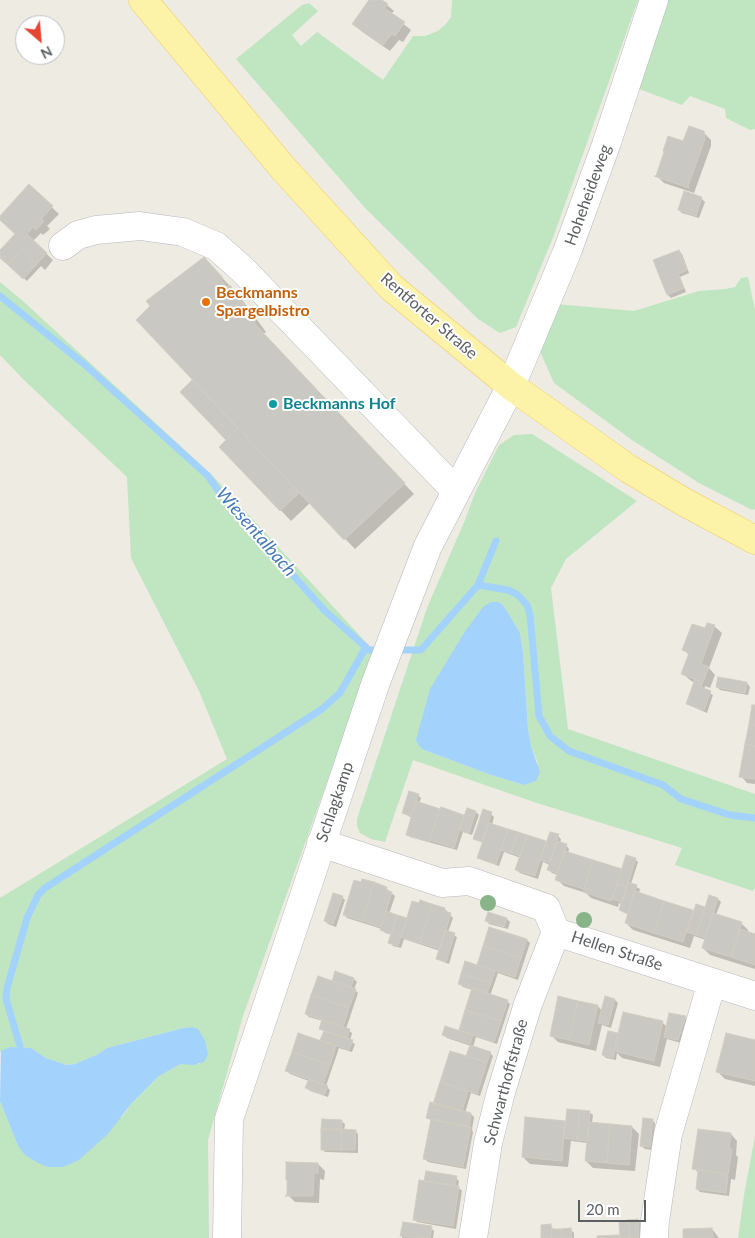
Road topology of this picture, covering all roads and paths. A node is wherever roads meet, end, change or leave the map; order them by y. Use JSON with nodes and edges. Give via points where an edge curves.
{"nodes":[{"id":1,"x":143,"y":0,"type":"edge"},
{"id":2,"x":654,"y":0,"type":"edge"},
{"id":3,"x":63,"y":246,"type":"dead end"},
{"id":4,"x":511,"y":386,"type":"junction"},
{"id":5,"x":456,"y":491,"type":"junction"},
{"id":6,"x":755,"y":540,"type":"edge"},
{"id":7,"x":321,"y":843,"type":"junction"},
{"id":8,"x":556,"y":932,"type":"junction"},
{"id":9,"x":712,"y":982,"type":"junction"},
{"id":10,"x":755,"y":996,"type":"edge"},
{"id":11,"x":227,"y":1238,"type":"edge"},
{"id":12,"x":473,"y":1238,"type":"edge"},
{"id":13,"x":654,"y":1238,"type":"edge"}],
"edges":[{"from":1,"to":4,"type":"main road","name":"Rentforter Straße","via":[[282,168],[391,287]]},
{"from":2,"to":4,"type":"street","name":"Hoheheideweg","via":[[574,234]]},
{"from":3,"to":5,"type":"street","via":[[78,235],[96,230],[140,226],[183,232],[216,246]]},
{"from":4,"to":5,"type":"street","name":"Schlagkamp"},
{"from":4,"to":6,"type":"main road","name":"Rentforter Straße","via":[[629,469]]},
{"from":5,"to":7,"type":"street","name":"Schlagkamp","via":[[424,554]]},
{"from":7,"to":8,"type":"street","name":"Hellen Straße","via":[[442,883],[469,881],[546,908]]},
{"from":7,"to":11,"type":"street","name":"Schlagkamp","via":[[229,1119]]},
{"from":8,"to":9,"type":"street","name":"Hellen Straße"},
{"from":8,"to":12,"type":"street","name":"Schwarthoffstraße","via":[[528,1004],[488,1143]]},
{"from":9,"to":10,"type":"street","name":"Hellen Straße"},
{"from":9,"to":13,"type":"street","via":[[668,1134]]}]}
